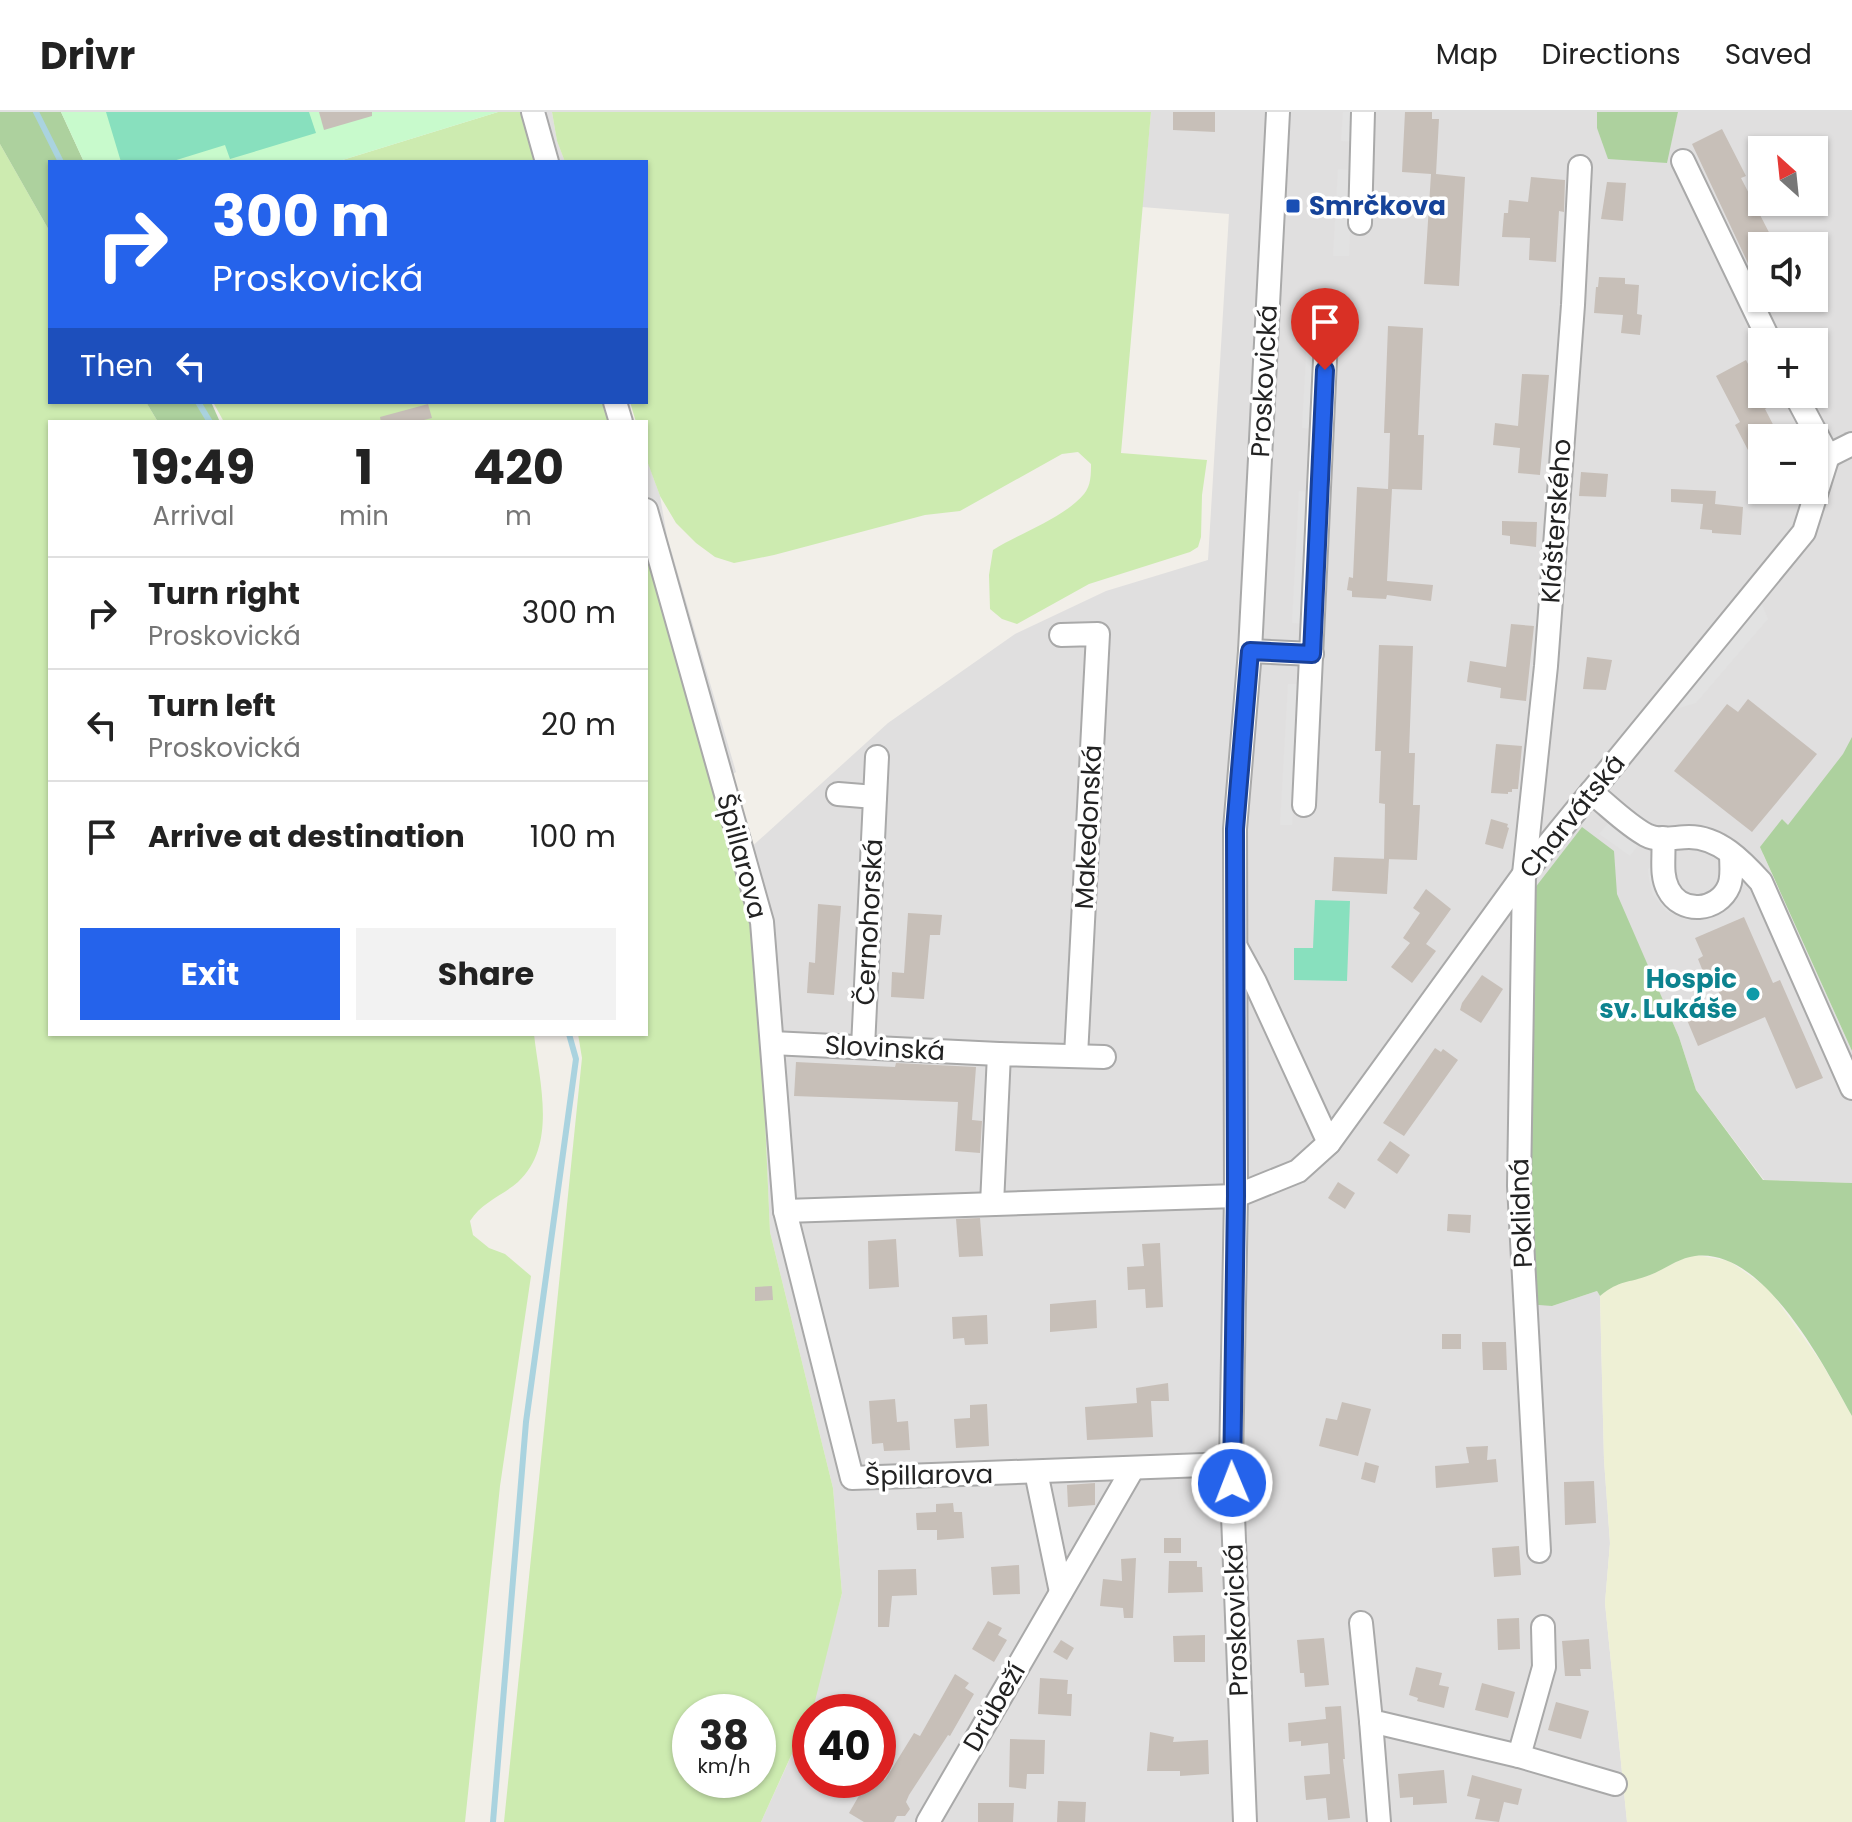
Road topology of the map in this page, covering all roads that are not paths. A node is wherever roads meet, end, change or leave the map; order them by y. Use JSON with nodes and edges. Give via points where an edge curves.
{"nodes":[{"id":1,"x":533,"y":112,"type":"edge"},
{"id":2,"x":1278,"y":112,"type":"edge"},
{"id":3,"x":1363,"y":112,"type":"edge"},
{"id":4,"x":546,"y":160,"type":"edge"},
{"id":5,"x":1683,"y":161,"type":"dead end"},
{"id":6,"x":1580,"y":167,"type":"dead end"},
{"id":7,"x":1360,"y":223,"type":"dead end"},
{"id":8,"x":1763,"y":328,"type":"edge"},
{"id":9,"x":1326,"y":339,"type":"dead end"},
{"id":10,"x":1852,"y":444,"type":"edge"},
{"id":11,"x":1828,"y":456,"type":"edge"},
{"id":12,"x":1813,"y":504,"type":"edge"},
{"id":13,"x":648,"y":517,"type":"edge"},
{"id":14,"x":1061,"y":635,"type":"dead end"},
{"id":15,"x":1250,"y":651,"type":"junction"},
{"id":16,"x":1312,"y":654,"type":"junction"},
{"id":17,"x":877,"y":757,"type":"dead end"},
{"id":18,"x":1591,"y":792,"type":"junction"},
{"id":19,"x":838,"y":794,"type":"dead end"},
{"id":20,"x":875,"y":797,"type":"junction"},
{"id":21,"x":1304,"y":805,"type":"dead end"},
{"id":22,"x":1663,"y":838,"type":"junction"},
{"id":23,"x":1731,"y":854,"type":"junction"},
{"id":24,"x":1524,"y":874,"type":"junction"},
{"id":25,"x":1235,"y":945,"type":"junction"},
{"id":26,"x":772,"y":1043,"type":"junction"},
{"id":27,"x":863,"y":1047,"type":"junction"},
{"id":28,"x":999,"y":1054,"type":"junction"},
{"id":29,"x":1076,"y":1056,"type":"junction"},
{"id":30,"x":1104,"y":1057,"type":"dead end"},
{"id":31,"x":1852,"y":1088,"type":"edge"},
{"id":32,"x":1329,"y":1143,"type":"junction"},
{"id":33,"x":1236,"y":1196,"type":"junction"},
{"id":34,"x":992,"y":1204,"type":"junction"},
{"id":35,"x":785,"y":1211,"type":"junction"},
{"id":36,"x":1231,"y":1464,"type":"junction"},
{"id":37,"x":1132,"y":1470,"type":"junction"},
{"id":38,"x":1036,"y":1472,"type":"junction"},
{"id":39,"x":1539,"y":1551,"type":"dead end"},
{"id":40,"x":1061,"y":1592,"type":"junction"},
{"id":41,"x":1361,"y":1623,"type":"dead end"},
{"id":42,"x":1543,"y":1627,"type":"dead end"},
{"id":43,"x":1371,"y":1721,"type":"junction"},
{"id":44,"x":1519,"y":1756,"type":"junction"},
{"id":45,"x":1615,"y":1784,"type":"dead end"},
{"id":46,"x":928,"y":1822,"type":"edge"},
{"id":47,"x":1245,"y":1822,"type":"edge"},
{"id":48,"x":1379,"y":1822,"type":"edge"}],
"edges":[{"from":1,"to":4,"type":"street"},
{"from":2,"to":15,"type":"street","name":"Proskovická"},
{"from":3,"to":7,"type":"street"},
{"from":5,"to":8,"type":"street"},
{"from":6,"to":24,"type":"street","name":"Klášterského","via":[[1546,666]]},
{"from":9,"to":16,"type":"street"},
{"from":10,"to":11,"type":"street"},
{"from":12,"to":18,"type":"street","name":"Charvátská","via":[[1804,532]]},
{"from":13,"to":26,"type":"street","name":"Špillarova","via":[[762,922]]},
{"from":14,"to":29,"type":"street","name":"Makedonská","via":[[1098,634]]},
{"from":15,"to":16,"type":"street"},
{"from":15,"to":25,"type":"street","name":"Proskovická","via":[[1235,829]]},
{"from":16,"to":21,"type":"street"},
{"from":17,"to":20,"type":"street","name":"Černohorská"},
{"from":18,"to":22,"type":"street","via":[[1646,835]]},
{"from":18,"to":24,"type":"street","name":"Charvátská"},
{"from":19,"to":20,"type":"street"},
{"from":20,"to":27,"type":"street","name":"Černohorská"},
{"from":22,"to":23,"type":"street","via":[[1706,839]]},
{"from":22,"to":23,"type":"street","via":[[1670,893],[1693,908],[1706,907],[1728,890]]},
{"from":23,"to":31,"type":"street","via":[[1761,882]]},
{"from":24,"to":32,"type":"street","name":"Charvátská"},
{"from":24,"to":39,"type":"street","name":"Poklidná","via":[[1519,1186]]},
{"from":25,"to":32,"type":"street"},
{"from":25,"to":33,"type":"street","name":"Proskovická"},
{"from":26,"to":27,"type":"street","name":"Slovinská"},
{"from":26,"to":35,"type":"street","name":"Špillarova"},
{"from":27,"to":28,"type":"street","name":"Slovinská"},
{"from":28,"to":29,"type":"street","name":"Slovinská"},
{"from":28,"to":34,"type":"street"},
{"from":29,"to":30,"type":"street","name":"Slovinská"},
{"from":32,"to":33,"type":"street","name":"Charvátská","via":[[1298,1171]]},
{"from":33,"to":34,"type":"street"},
{"from":33,"to":36,"type":"street","name":"Proskovická"},
{"from":34,"to":35,"type":"street"},
{"from":35,"to":38,"type":"street","name":"Špillarova","via":[[852,1478]]},
{"from":36,"to":37,"type":"street","name":"Špillarova"},
{"from":36,"to":47,"type":"street","name":"Proskovická"},
{"from":37,"to":38,"type":"street","name":"Špillarova"},
{"from":37,"to":40,"type":"street","name":"Drůbeží"},
{"from":38,"to":40,"type":"street"},
{"from":40,"to":46,"type":"street","name":"Drůbeží"},
{"from":41,"to":43,"type":"street"},
{"from":42,"to":44,"type":"street","via":[[1544,1667]]},
{"from":43,"to":44,"type":"street"},
{"from":43,"to":48,"type":"street"},
{"from":44,"to":45,"type":"street"}]}
